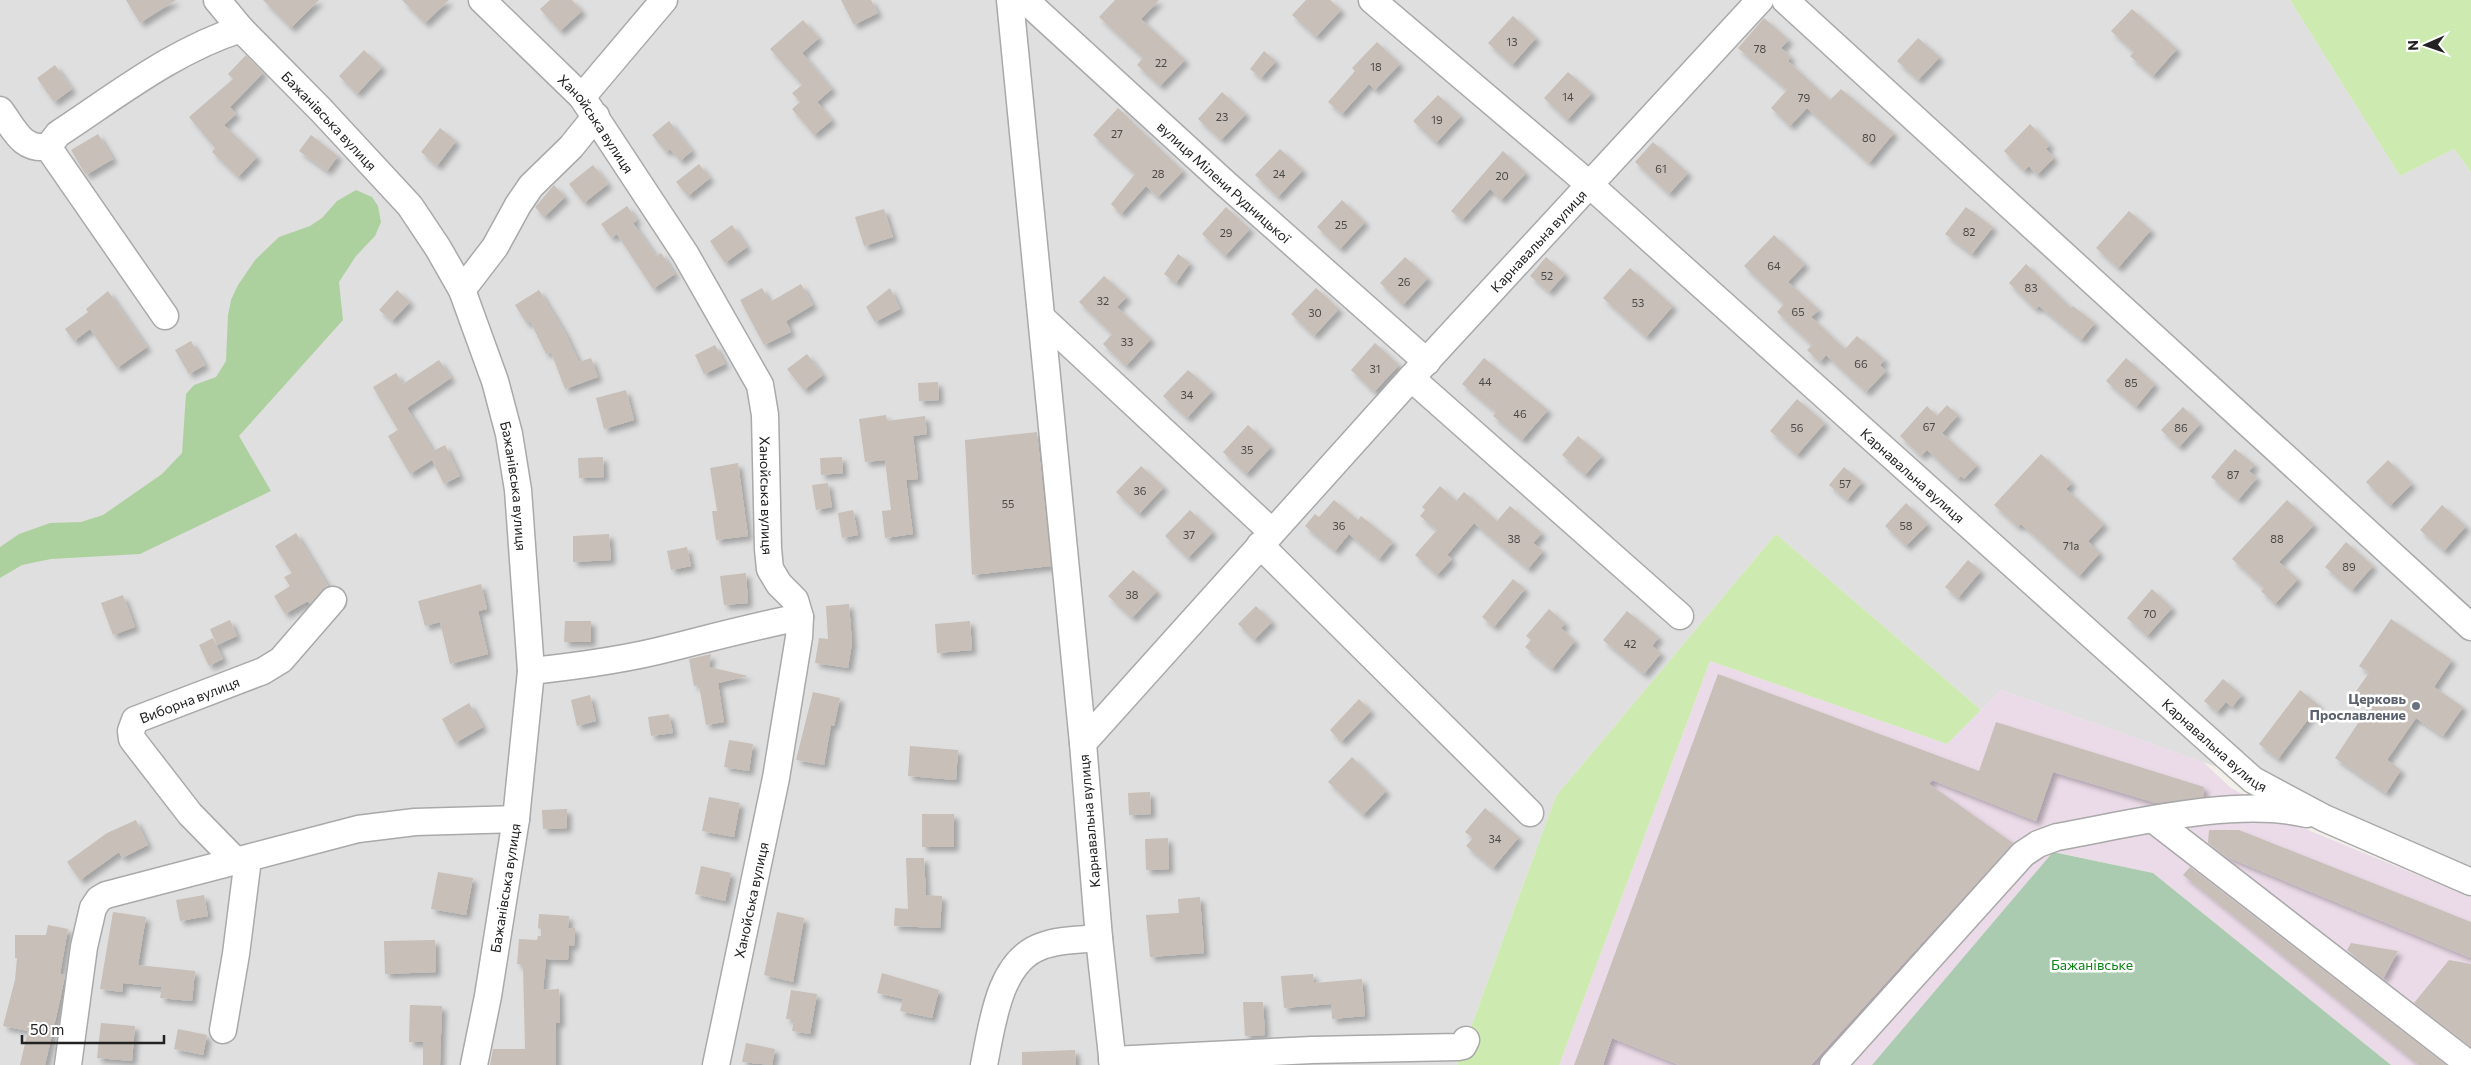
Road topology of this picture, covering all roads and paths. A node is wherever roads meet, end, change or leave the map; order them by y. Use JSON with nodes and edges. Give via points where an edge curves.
{"nodes":[{"id":1,"x":217,"y":0,"type":"edge"},
{"id":2,"x":482,"y":0,"type":"edge"},
{"id":3,"x":664,"y":0,"type":"edge"},
{"id":4,"x":1010,"y":0,"type":"edge"},
{"id":5,"x":1025,"y":0,"type":"edge"},
{"id":6,"x":1372,"y":0,"type":"edge"},
{"id":7,"x":1785,"y":0,"type":"edge"},
{"id":8,"x":1747,"y":5,"type":"edge"},
{"id":9,"x":241,"y":29,"type":"junction"},
{"id":10,"x":589,"y":106,"type":"junction"},
{"id":11,"x":0,"y":110,"type":"edge"},
{"id":12,"x":48,"y":147,"type":"junction"},
{"id":13,"x":1590,"y":185,"type":"junction"},
{"id":14,"x":462,"y":290,"type":"junction"},
{"id":15,"x":165,"y":316,"type":"dead end"},
{"id":16,"x":1042,"y":318,"type":"junction"},
{"id":17,"x":1419,"y":370,"type":"junction"},
{"id":18,"x":1266,"y":538,"type":"junction"},
{"id":19,"x":333,"y":600,"type":"dead end"},
{"id":20,"x":1680,"y":616,"type":"dead end"},
{"id":21,"x":800,"y":617,"type":"junction"},
{"id":22,"x":2471,"y":627,"type":"edge"},
{"id":23,"x":531,"y":672,"type":"junction"},
{"id":24,"x":1083,"y":743,"type":"junction"},
{"id":25,"x":1530,"y":813,"type":"dead end"},
{"id":26,"x":2324,"y":818,"type":"junction"},
{"id":27,"x":516,"y":819,"type":"junction"},
{"id":28,"x":2154,"y":820,"type":"junction"},
{"id":29,"x":243,"y":861,"type":"junction"},
{"id":30,"x":2471,"y":882,"type":"edge"},
{"id":31,"x":1099,"y":938,"type":"junction"},
{"id":32,"x":223,"y":1030,"type":"dead end"},
{"id":33,"x":1466,"y":1040,"type":"dead end"},
{"id":34,"x":1112,"y":1062,"type":"edge"},
{"id":35,"x":68,"y":1065,"type":"edge"},
{"id":36,"x":474,"y":1065,"type":"edge"},
{"id":37,"x":716,"y":1065,"type":"edge"},
{"id":38,"x":984,"y":1065,"type":"edge"},
{"id":39,"x":1833,"y":1065,"type":"edge"},
{"id":40,"x":2470,"y":1065,"type":"edge"}],
"edges":[{"from":1,"to":9,"type":"street","name":"Бажанівська вулиця"},
{"from":2,"to":10,"type":"street","name":"Ханойська вулиця"},
{"from":3,"to":10,"type":"street"},
{"from":4,"to":16,"type":"street"},
{"from":5,"to":17,"type":"street","name":"вулиця Мілени Рудницької","via":[[1226,184]]},
{"from":6,"to":13,"type":"street"},
{"from":7,"to":22,"type":"street"},
{"from":8,"to":13,"type":"street"},
{"from":9,"to":12,"type":"street","via":[[212,38],[185,52],[58,134]]},
{"from":9,"to":14,"type":"street","name":"Бажанівська вулиця","via":[[322,110],[410,206]]},
{"from":10,"to":14,"type":"street","via":[[571,147],[531,186],[495,247]]},
{"from":10,"to":21,"type":"street","name":"Ханойська вулиця","via":[[686,255],[760,385],[765,415],[770,569],[795,600]]},
{"from":11,"to":12,"type":"street","via":[[26,144],[36,148]]},
{"from":12,"to":15,"type":"street"},
{"from":13,"to":17,"type":"street","name":"Карнавальна вулиця"},
{"from":13,"to":26,"type":"street","name":"Карнавальна вулиця","via":[[2253,780]]},
{"from":14,"to":23,"type":"street","name":"Бажанівська вулиця","via":[[495,381],[509,434],[518,490]]},
{"from":16,"to":18,"type":"street"},
{"from":16,"to":24,"type":"street"},
{"from":17,"to":18,"type":"street","name":"Карнавальна вулиця"},
{"from":17,"to":20,"type":"street"},
{"from":18,"to":24,"type":"street","name":"Карнавальна вулиця"},
{"from":18,"to":25,"type":"street"},
{"from":19,"to":29,"type":"street","name":"Виборна вулиця","via":[[275,664],[135,720],[130,731],[132,739],[190,814]]},
{"from":21,"to":23,"type":"street","via":[[584,666]]},
{"from":21,"to":37,"type":"street","name":"Ханойська вулиця","via":[[776,778]]},
{"from":23,"to":27,"type":"street","name":"Бажанівська вулиця"},
{"from":24,"to":31,"type":"street","name":"Карнавальна вулиця"},
{"from":26,"to":28,"type":"street","via":[[2295,811],[2225,809]]},
{"from":26,"to":30,"type":"street","name":"Карнавальна вулиця"},
{"from":27,"to":29,"type":"street","via":[[415,822],[358,830]]},
{"from":27,"to":36,"type":"street","name":"Бажанівська вулиця"},
{"from":28,"to":39,"type":"street","via":[[2057,837],[2023,854]]},
{"from":28,"to":40,"type":"street"},
{"from":29,"to":32,"type":"street","via":[[236,954]]},
{"from":29,"to":35,"type":"street","via":[[99,898],[92,908],[84,947]]},
{"from":31,"to":34,"type":"street","name":"Карнавальна вулиця"},
{"from":31,"to":38,"type":"street","via":[[1041,946],[1011,972],[1001,991]]},
{"from":33,"to":34,"type":"street","via":[[1463,1046],[1458,1047],[1312,1050]]}]}
